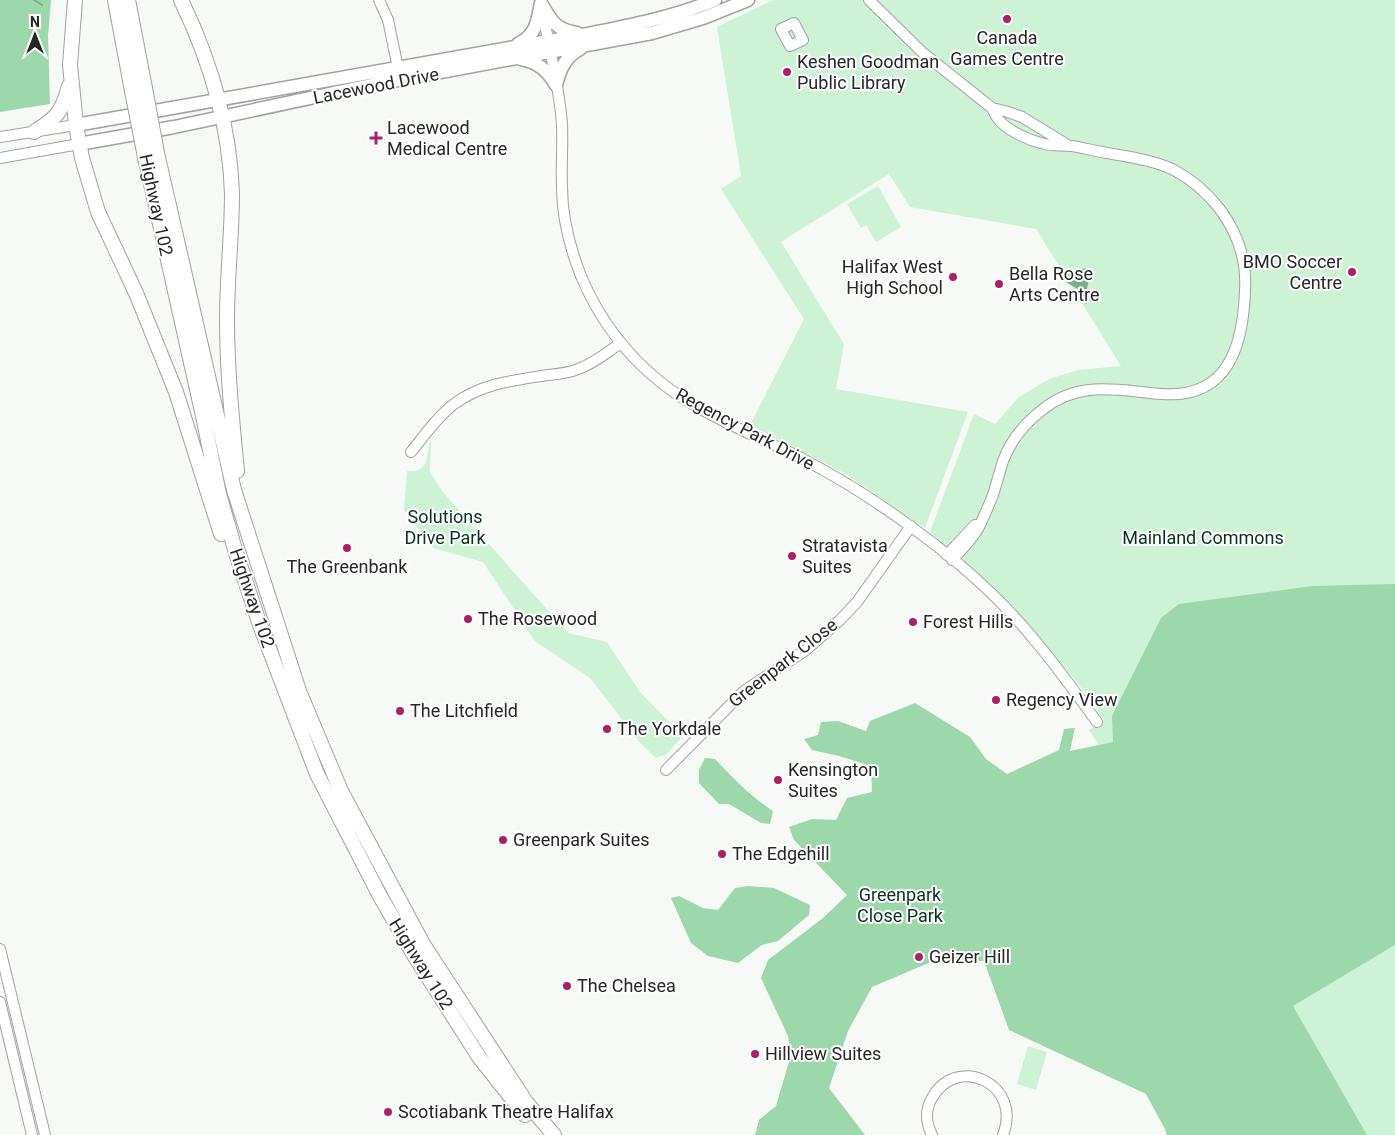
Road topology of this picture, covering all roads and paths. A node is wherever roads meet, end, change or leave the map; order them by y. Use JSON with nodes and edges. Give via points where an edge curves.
{"nodes":[{"id":1,"x":75,"y":0,"type":"edge"},
{"id":2,"x":115,"y":0,"type":"edge"},
{"id":3,"x":128,"y":0,"type":"edge"},
{"id":4,"x":181,"y":0,"type":"edge"},
{"id":5,"x":378,"y":0,"type":"edge"},
{"id":6,"x":715,"y":0,"type":"edge"},
{"id":7,"x":748,"y":0,"type":"edge"},
{"id":8,"x":869,"y":0,"type":"edge"},
{"id":9,"x":541,"y":2,"type":"edge"},
{"id":10,"x":588,"y":34,"type":"junction"},
{"id":11,"x":549,"y":46,"type":"junction"},
{"id":12,"x":584,"y":46,"type":"junction"},
{"id":13,"x":513,"y":52,"type":"junction"},
{"id":14,"x":399,"y":74,"type":"junction"},
{"id":15,"x":71,"y":81,"type":"junction"},
{"id":16,"x":556,"y":85,"type":"junction"},
{"id":17,"x":139,"y":89,"type":"junction"},
{"id":18,"x":218,"y":100,"type":"junction"},
{"id":19,"x":992,"y":108,"type":"junction"},
{"id":20,"x":222,"y":117,"type":"junction"},
{"id":21,"x":76,"y":125,"type":"junction"},
{"id":22,"x":34,"y":132,"type":"junction"},
{"id":23,"x":0,"y":137,"type":"edge"},
{"id":24,"x":79,"y":144,"type":"junction"},
{"id":25,"x":1069,"y":146,"type":"junction"},
{"id":26,"x":151,"y":155,"type":"junction"},
{"id":27,"x":0,"y":158,"type":"edge"},
{"id":28,"x":621,"y":343,"type":"junction"},
{"id":29,"x":410,"y":452,"type":"dead end"},
{"id":30,"x":911,"y":526,"type":"junction"},
{"id":31,"x":950,"y":557,"type":"junction"},
{"id":32,"x":299,"y":691,"type":"junction"},
{"id":33,"x":1097,"y":722,"type":"dead end"},
{"id":34,"x":666,"y":770,"type":"dead end"},
{"id":35,"x":317,"y":774,"type":"junction"},
{"id":36,"x":0,"y":949,"type":"edge"},
{"id":37,"x":4,"y":984,"type":"edge"},
{"id":38,"x":0,"y":1002,"type":"edge"},
{"id":39,"x":32,"y":1135,"type":"edge"},
{"id":40,"x":45,"y":1135,"type":"edge"},
{"id":41,"x":542,"y":1135,"type":"edge"},
{"id":42,"x":554,"y":1135,"type":"edge"},
{"id":43,"x":932,"y":1135,"type":"edge"},
{"id":44,"x":1003,"y":1135,"type":"edge"}],
"edges":[{"from":1,"to":15,"type":"highway"},
{"from":2,"to":17,"type":"highway","name":"Highway 102"},
{"from":3,"to":17,"type":"highway","name":"Highway 102"},
{"from":4,"to":18,"type":"highway","via":[[207,61]]},
{"from":5,"to":14,"type":"street","via":[[388,20]]},
{"from":6,"to":10,"type":"main road","name":"Lacewood Drive","via":[[668,16]]},
{"from":7,"to":12,"type":"main road","name":"Lacewood Drive","via":[[685,24]]},
{"from":8,"to":19,"type":"street","via":[[923,53]]},
{"from":9,"to":10,"type":"main road","via":[[549,18],[560,28]]},
{"from":9,"to":11,"type":"street","name":"Regency Park Drive"},
{"from":9,"to":13,"type":"main road","via":[[532,33]]},
{"from":10,"to":11,"type":"main road","name":"Lacewood Drive"},
{"from":11,"to":12,"type":"main road","name":"Lacewood Drive"},
{"from":11,"to":13,"type":"main road","name":"Lacewood Drive"},
{"from":11,"to":16,"type":"street","name":"Regency Park Drive"},
{"from":12,"to":16,"type":"main road","via":[[566,59]]},
{"from":13,"to":14,"type":"main road","name":"Lacewood Drive"},
{"from":13,"to":16,"type":"main road","via":[[545,69]]},
{"from":14,"to":18,"type":"main road","name":"Lacewood Drive"},
{"from":14,"to":20,"type":"main road","name":"Lacewood Drive"},
{"from":15,"to":21,"type":"highway"},
{"from":15,"to":22,"type":"highway","via":[[65,103],[57,115]]},
{"from":16,"to":28,"type":"street","name":"Regency Park Drive","via":[[568,236],[590,297]]},
{"from":17,"to":26,"type":"highway","name":"Highway 102","bridge":true},
{"from":18,"to":20,"type":"highway"},
{"from":18,"to":21,"type":"main road","name":"Lacewood Drive"},
{"from":19,"to":25,"type":"street","via":[[1022,117]]},
{"from":19,"to":25,"type":"street","via":[[998,119],[1025,138]]},
{"from":20,"to":24,"type":"main road","name":"Lacewood Drive"},
{"from":20,"to":32,"type":"highway","via":[[232,192],[227,319],[230,403],[238,479]]},
{"from":21,"to":22,"type":"street","name":"Lacewood Drive"},
{"from":21,"to":24,"type":"highway"},
{"from":22,"to":23,"type":"street","name":"Lacewood Drive"},
{"from":24,"to":27,"type":"street","name":"Lacewood Drive"},
{"from":24,"to":35,"type":"highway","via":[[98,212],[136,293],[176,392],[247,612]]},
{"from":25,"to":31,"type":"street","via":[[1151,161],[1191,180],[1216,204],[1235,234],[1244,264],[1244,311],[1239,338],[1223,373],[1192,392],[1163,394],[1100,388],[1067,395],[1042,409],[1012,443],[990,504],[975,533]]},
{"from":26,"to":32,"type":"highway","name":"Highway 102","via":[[234,490]]},
{"from":26,"to":35,"type":"highway","name":"Highway 102","via":[[219,494],[260,625]]},
{"from":28,"to":29,"type":"street","via":[[578,369],[503,382],[476,392],[454,404]]},
{"from":28,"to":30,"type":"street","name":"Regency Park Drive","via":[[650,374],[699,408],[804,460]]},
{"from":30,"to":31,"type":"street","name":"Regency Park Drive"},
{"from":30,"to":34,"type":"street","name":"Greenpark Close","via":[[857,602],[840,620],[806,650],[744,691]]},
{"from":31,"to":33,"type":"street","name":"Regency Park Drive","via":[[989,591],[1031,636]]},
{"from":32,"to":42,"type":"highway","name":"Highway 102","via":[[341,791],[423,944],[526,1102]]},
{"from":35,"to":41,"type":"highway","name":"Highway 102","via":[[414,955],[479,1057]]},
{"from":36,"to":37,"type":"street"},
{"from":37,"to":40,"type":"street"},
{"from":38,"to":39,"type":"street"},
{"from":43,"to":44,"type":"street","via":[[927,1115],[936,1091],[952,1080],[971,1076],[995,1087],[1003,1098],[1007,1125]]}]}
